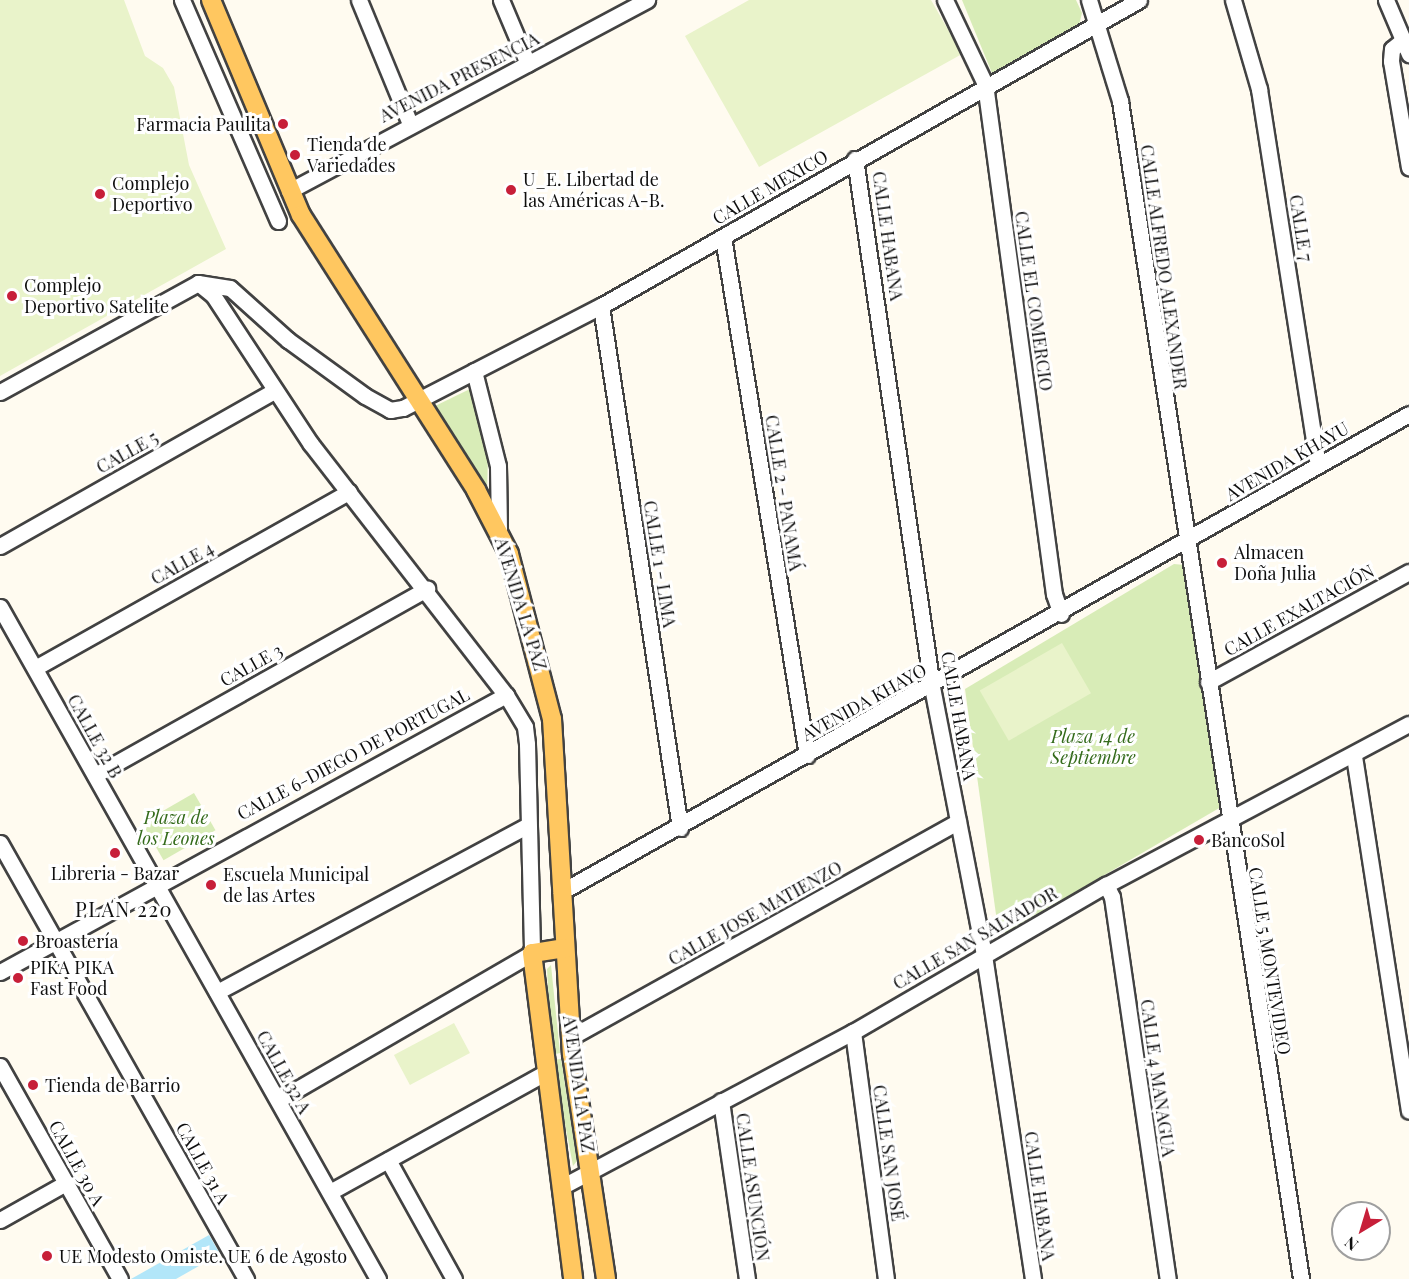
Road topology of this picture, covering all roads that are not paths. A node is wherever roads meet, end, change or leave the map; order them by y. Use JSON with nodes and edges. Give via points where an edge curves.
{"nodes":[{"id":1,"x":182,"y":0,"type":"edge"},
{"id":2,"x":211,"y":0,"type":"edge"},
{"id":3,"x":359,"y":0,"type":"edge"},
{"id":4,"x":501,"y":0,"type":"edge"},
{"id":5,"x":647,"y":0,"type":"edge"},
{"id":6,"x":945,"y":0,"type":"edge"},
{"id":7,"x":1089,"y":0,"type":"edge"},
{"id":8,"x":1139,"y":0,"type":"edge"},
{"id":9,"x":1233,"y":0,"type":"edge"},
{"id":10,"x":1386,"y":0,"type":"edge"},
{"id":11,"x":1099,"y":23,"type":"junction"},
{"id":12,"x":1406,"y":47,"type":"edge"},
{"id":13,"x":528,"y":64,"type":"junction"},
{"id":14,"x":985,"y":84,"type":"junction"},
{"id":15,"x":410,"y":124,"type":"junction"},
{"id":16,"x":855,"y":159,"type":"junction"},
{"id":17,"x":1409,"y":167,"type":"edge"},
{"id":18,"x":289,"y":191,"type":"junction"},
{"id":19,"x":278,"y":221,"type":"dead end"},
{"id":20,"x":723,"y":237,"type":"junction"},
{"id":21,"x":198,"y":283,"type":"junction"},
{"id":22,"x":601,"y":306,"type":"junction"},
{"id":23,"x":474,"y":371,"type":"junction"},
{"id":24,"x":274,"y":391,"type":"junction"},
{"id":25,"x":0,"y":392,"type":"edge"},
{"id":26,"x":417,"y":403,"type":"junction"},
{"id":27,"x":1409,"y":414,"type":"edge"},
{"id":28,"x":1318,"y":464,"type":"junction"},
{"id":29,"x":349,"y":492,"type":"junction"},
{"id":30,"x":499,"y":531,"type":"junction"},
{"id":31,"x":1184,"y":543,"type":"junction"},
{"id":32,"x":0,"y":546,"type":"edge"},
{"id":33,"x":1409,"y":572,"type":"edge"},
{"id":34,"x":427,"y":590,"type":"junction"},
{"id":35,"x":0,"y":607,"type":"edge"},
{"id":36,"x":1061,"y":614,"type":"junction"},
{"id":37,"x":35,"y":668,"type":"junction"},
{"id":38,"x":1208,"y":682,"type":"junction"},
{"id":39,"x":932,"y":687,"type":"junction"},
{"id":40,"x":506,"y":695,"type":"junction"},
{"id":41,"x":1409,"y":724,"type":"edge"},
{"id":42,"x":807,"y":755,"type":"junction"},
{"id":43,"x":1354,"y":756,"type":"junction"},
{"id":44,"x":95,"y":775,"type":"junction"},
{"id":45,"x":1227,"y":820,"type":"junction"},
{"id":46,"x":958,"y":822,"type":"junction"},
{"id":47,"x":527,"y":826,"type":"junction"},
{"id":48,"x":680,"y":828,"type":"junction"},
{"id":49,"x":0,"y":843,"type":"edge"},
{"id":50,"x":156,"y":884,"type":"junction"},
{"id":51,"x":1106,"y":885,"type":"junction"},
{"id":52,"x":561,"y":892,"type":"junction"},
{"id":53,"x":55,"y":941,"type":"junction"},
{"id":54,"x":565,"y":948,"type":"junction"},
{"id":55,"x":532,"y":953,"type":"junction"},
{"id":56,"x":984,"y":955,"type":"junction"},
{"id":57,"x":0,"y":972,"type":"edge"},
{"id":58,"x":217,"y":992,"type":"junction"},
{"id":59,"x":853,"y":1032,"type":"junction"},
{"id":60,"x":571,"y":1038,"type":"junction"},
{"id":61,"x":0,"y":1066,"type":"edge"},
{"id":62,"x":543,"y":1074,"type":"junction"},
{"id":63,"x":6,"y":1092,"type":"edge"},
{"id":64,"x":278,"y":1100,"type":"junction"},
{"id":65,"x":720,"y":1101,"type":"junction"},
{"id":66,"x":1409,"y":1112,"type":"edge"},
{"id":67,"x":388,"y":1160,"type":"junction"},
{"id":68,"x":591,"y":1172,"type":"junction"},
{"id":69,"x":66,"y":1183,"type":"junction"},
{"id":70,"x":561,"y":1187,"type":"junction"},
{"id":71,"x":330,"y":1192,"type":"junction"},
{"id":72,"x":0,"y":1220,"type":"edge"},
{"id":73,"x":120,"y":1279,"type":"edge"},
{"id":74,"x":246,"y":1279,"type":"edge"},
{"id":75,"x":378,"y":1279,"type":"edge"},
{"id":76,"x":454,"y":1279,"type":"edge"},
{"id":77,"x":573,"y":1279,"type":"edge"},
{"id":78,"x":606,"y":1279,"type":"edge"},
{"id":79,"x":747,"y":1279,"type":"edge"},
{"id":80,"x":886,"y":1279,"type":"edge"},
{"id":81,"x":1033,"y":1279,"type":"edge"},
{"id":82,"x":1168,"y":1279,"type":"edge"},
{"id":83,"x":1301,"y":1279,"type":"edge"}],
"edges":[{"from":1,"to":19,"type":"street"},
{"from":2,"to":18,"type":"main road","name":"AVENIDA LA PAZ"},
{"from":3,"to":15,"type":"street"},
{"from":4,"to":13,"type":"street"},
{"from":5,"to":13,"type":"street","name":"AVENIDA PRESENCIA"},
{"from":6,"to":14,"type":"street","name":"CALLE EL COMERCIO"},
{"from":7,"to":11,"type":"street","name":"CALLE ALFREDO ALEXANDER"},
{"from":8,"to":11,"type":"street","name":"CALLE MEXICO"},
{"from":9,"to":28,"type":"street","name":"CALLE 7","via":[[1259,89]]},
{"from":10,"to":12,"type":"street"},
{"from":11,"to":14,"type":"street","name":"CALLE MEXICO"},
{"from":11,"to":31,"type":"street","name":"CALLE ALFREDO ALEXANDER","via":[[1120,101]]},
{"from":12,"to":17,"type":"street","via":[[1392,49],[1391,61]]},
{"from":13,"to":15,"type":"street","name":"AVENIDA PRESENCIA"},
{"from":14,"to":16,"type":"street","name":"CALLE MEXICO"},
{"from":14,"to":36,"type":"street","name":"CALLE EL COMERCIO","via":[[1054,594]]},
{"from":15,"to":18,"type":"street","name":"AVENIDA PRESENCIA"},
{"from":16,"to":20,"type":"street","name":"CALLE MEXICO"},
{"from":16,"to":39,"type":"street","name":"CALLE HABANA"},
{"from":18,"to":26,"type":"main road","name":"AVENIDA LA PAZ"},
{"from":20,"to":22,"type":"street","name":"CALLE MEXICO"},
{"from":20,"to":42,"type":"street","name":"CALLE 2 - PANAMÁ"},
{"from":21,"to":24,"type":"street","name":"AVENIDA LA PAZ","via":[[213,296]]},
{"from":21,"to":25,"type":"street"},
{"from":21,"to":26,"type":"street","name":"CALLE MEXICO","via":[[230,288],[295,346],[390,410]]},
{"from":22,"to":23,"type":"street","name":"CALLE MEXICO"},
{"from":22,"to":48,"type":"street","name":"CALLE 1 - LIMA"},
{"from":23,"to":26,"type":"street","name":"CALLE MEXICO"},
{"from":23,"to":30,"type":"street","via":[[498,466]]},
{"from":24,"to":29,"type":"street","name":"AVENIDA LA PAZ"},
{"from":24,"to":32,"type":"street","name":"CALLE 5"},
{"from":26,"to":30,"type":"main road","name":"AVENIDA LA PAZ"},
{"from":27,"to":28,"type":"street","name":"AVENIDA KHAYU"},
{"from":28,"to":31,"type":"street","name":"AVENIDA KHAYU"},
{"from":29,"to":34,"type":"street","name":"AVENIDA LA PAZ"},
{"from":29,"to":37,"type":"street","name":"CALLE 4"},
{"from":30,"to":52,"type":"main road","name":"AVENIDA LA PAZ","via":[[529,619],[552,719]]},
{"from":31,"to":36,"type":"street","name":"AVENIDA KHAYO"},
{"from":31,"to":38,"type":"street","name":"CALLE 5 MONTEVIDEO"},
{"from":33,"to":38,"type":"street","name":"CALLE EXALTACIÓN"},
{"from":34,"to":40,"type":"street","name":"AVENIDA LA PAZ"},
{"from":34,"to":44,"type":"street","name":"CALLE 3"},
{"from":35,"to":37,"type":"street","name":"CALLE 32 B"},
{"from":36,"to":39,"type":"street","name":"AVENIDA KHAYO"},
{"from":37,"to":44,"type":"street","name":"CALLE 32 B"},
{"from":38,"to":45,"type":"street","name":"CALLE 5 MONTEVIDEO"},
{"from":39,"to":42,"type":"street","name":"AVENIDA KHAYO"},
{"from":39,"to":46,"type":"street","name":"CALLE HABANA"},
{"from":40,"to":47,"type":"street","name":"AVENIDA LA PAZ","via":[[525,727]]},
{"from":40,"to":50,"type":"street","name":"CALLE 6-DIEGO DE PORTUGAL"},
{"from":41,"to":43,"type":"street","name":"CALLE SAN SALVADOR"},
{"from":42,"to":48,"type":"street","name":"AVENIDA KHAYO"},
{"from":43,"to":45,"type":"street","name":"CALLE SAN SALVADOR"},
{"from":43,"to":66,"type":"street"},
{"from":44,"to":50,"type":"street","name":"CALLE 32 B"},
{"from":45,"to":51,"type":"street","name":"CALLE SAN SALVADOR"},
{"from":45,"to":83,"type":"street","name":"CALLE 5 MONTEVIDEO"},
{"from":46,"to":56,"type":"street","name":"CALLE HABANA"},
{"from":46,"to":60,"type":"street","name":"CALLE JOSE MATIENZO"},
{"from":47,"to":55,"type":"street","name":"AVENIDA LA PAZ"},
{"from":47,"to":58,"type":"street"},
{"from":48,"to":52,"type":"street","name":"AVENIDA KHAYO"},
{"from":49,"to":53,"type":"street","name":"CALLE 31 A"},
{"from":50,"to":53,"type":"street","name":"CALLE 6-DIEGO DE PORTUGAL"},
{"from":50,"to":58,"type":"street","name":"CALLE 32 A"},
{"from":51,"to":56,"type":"street","name":"CALLE SAN SALVADOR"},
{"from":51,"to":82,"type":"street","name":"CALLE 4 MANAGUA","via":[[1112,897]]},
{"from":52,"to":54,"type":"main road","name":"AVENIDA LA PAZ"},
{"from":53,"to":57,"type":"street","name":"CALLE 6-DIEGO DE PORTUGAL"},
{"from":53,"to":74,"type":"street","name":"CALLE 31 A"},
{"from":54,"to":55,"type":"main road"},
{"from":54,"to":60,"type":"main road","name":"AVENIDA LA PAZ"},
{"from":55,"to":62,"type":"main road","name":"AVENIDA LA PAZ"},
{"from":55,"to":64,"type":"street"},
{"from":56,"to":59,"type":"street","name":"CALLE SAN SALVADOR"},
{"from":56,"to":81,"type":"street","name":"CALLE HABANA"},
{"from":58,"to":64,"type":"street","name":"CALLE 32 A"},
{"from":59,"to":65,"type":"street","name":"CALLE SAN SALVADOR"},
{"from":59,"to":80,"type":"street","name":"CALLE SAN JOSÉ"},
{"from":60,"to":68,"type":"main road","name":"AVENIDA LA PAZ"},
{"from":61,"to":63,"type":"street","name":"CALLE 30 A"},
{"from":62,"to":67,"type":"street"},
{"from":62,"to":70,"type":"main road","name":"AVENIDA LA PAZ"},
{"from":63,"to":69,"type":"street","name":"CALLE 30 A"},
{"from":64,"to":71,"type":"street","name":"CALLE 32 A"},
{"from":65,"to":68,"type":"street","name":"CALLE SAN SALVADOR"},
{"from":65,"to":79,"type":"street","name":"CALLE ASUNCIÓN"},
{"from":67,"to":71,"type":"street"},
{"from":67,"to":76,"type":"street"},
{"from":68,"to":70,"type":"street","name":"CALLE SAN SALVADOR"},
{"from":68,"to":78,"type":"main road","name":"AVENIDA LA PAZ"},
{"from":69,"to":72,"type":"street"},
{"from":69,"to":73,"type":"street","name":"CALLE 30 A"},
{"from":70,"to":77,"type":"main road","name":"AVENIDA LA PAZ"},
{"from":71,"to":75,"type":"street","name":"CALLE 32 A"}]}
